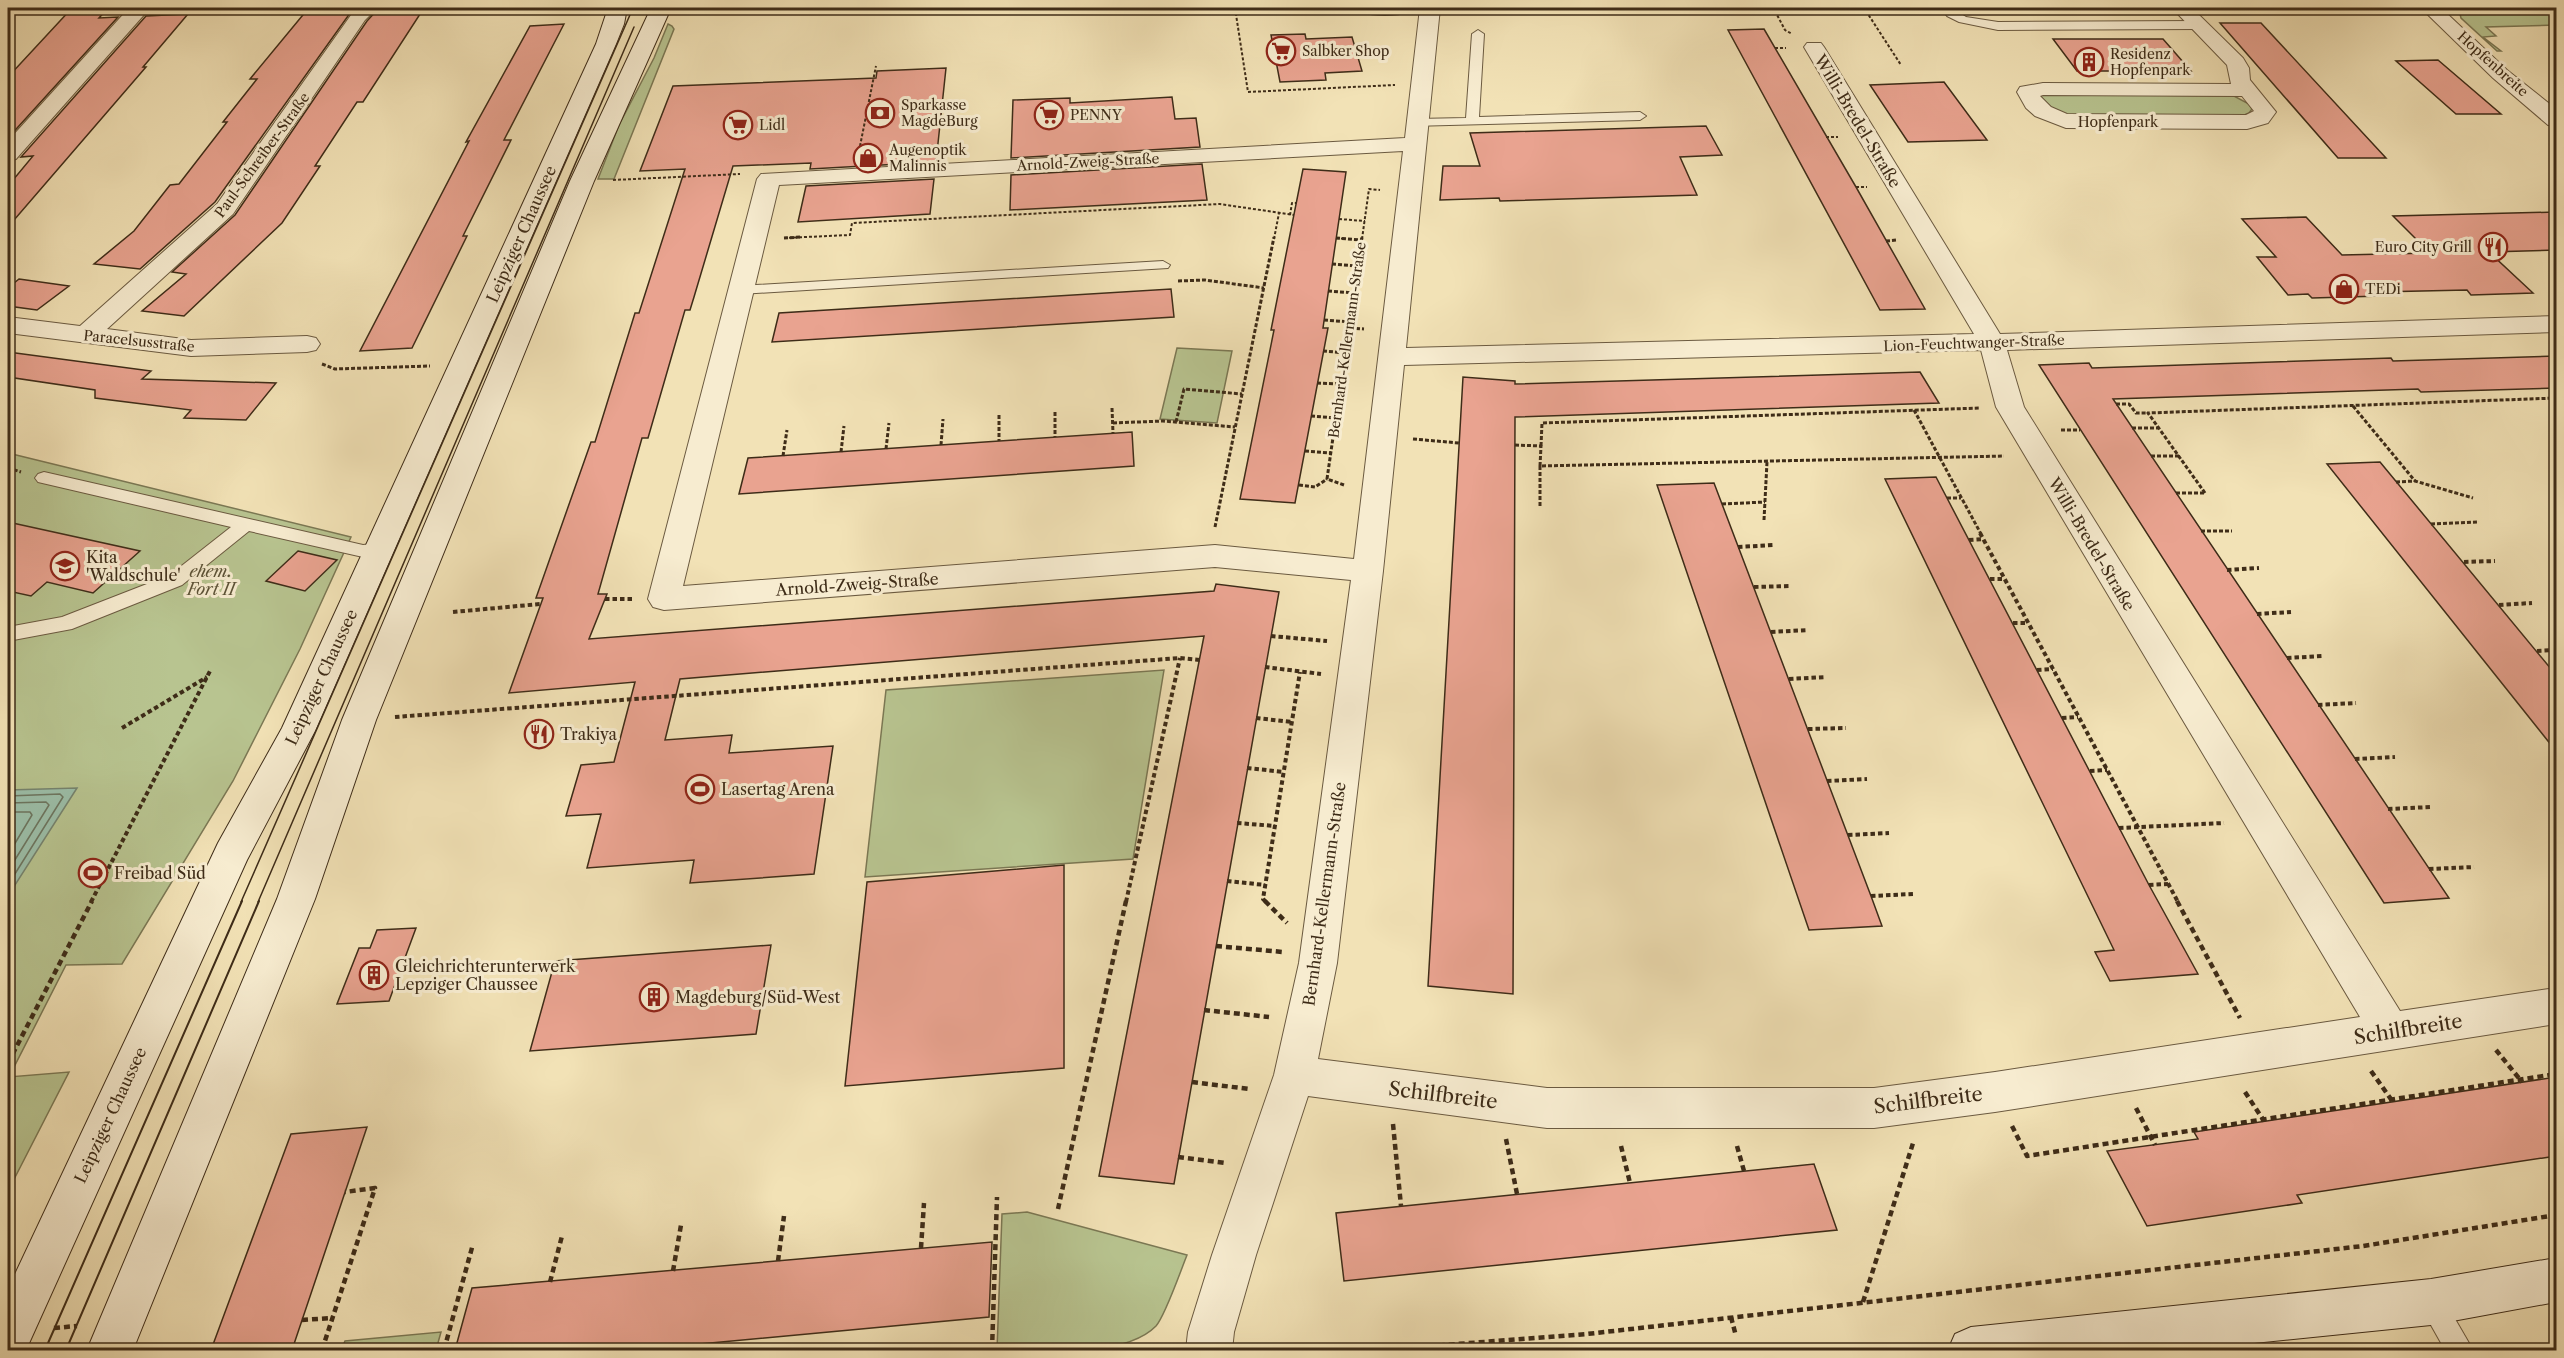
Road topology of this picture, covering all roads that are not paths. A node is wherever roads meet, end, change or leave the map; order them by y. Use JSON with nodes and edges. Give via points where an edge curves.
{"nodes":[{"id":1,"x":140,"y":8,"type":"edge"},
{"id":2,"x":367,"y":8,"type":"edge"},
{"id":3,"x":616,"y":8,"type":"edge"},
{"id":4,"x":661,"y":8,"type":"edge"},
{"id":5,"x":1367,"y":8,"type":"edge"},
{"id":6,"x":1403,"y":8,"type":"edge"},
{"id":7,"x":1430,"y":8,"type":"edge"},
{"id":8,"x":1947,"y":8,"type":"edge"},
{"id":9,"x":2181,"y":8,"type":"edge"},
{"id":10,"x":2430,"y":8,"type":"edge"},
{"id":11,"x":2198,"y":25,"type":"junction"},
{"id":12,"x":1479,"y":34,"type":"dead end"},
{"id":13,"x":1814,"y":47,"type":"dead end"},
{"id":14,"x":2247,"y":90,"type":"junction"},
{"id":15,"x":1640,"y":116,"type":"dead end"},
{"id":16,"x":2556,"y":120,"type":"edge"},
{"id":17,"x":1472,"y":122,"type":"junction"},
{"id":18,"x":1415,"y":134,"type":"junction"},
{"id":19,"x":8,"y":154,"type":"edge"},
{"id":20,"x":1164,"y":265,"type":"dead end"},
{"id":21,"x":740,"y":290,"type":"junction"},
{"id":22,"x":2556,"y":324,"type":"edge"},
{"id":23,"x":8,"y":325,"type":"edge"},
{"id":24,"x":85,"y":335,"type":"junction"},
{"id":25,"x":1992,"y":342,"type":"junction"},
{"id":26,"x":307,"y":345,"type":"road end"},
{"id":27,"x":1392,"y":357,"type":"junction"},
{"id":28,"x":44,"y":478,"type":"dead end"},
{"id":29,"x":244,"y":526,"type":"junction"},
{"id":30,"x":381,"y":549,"type":"junction"},
{"id":31,"x":1368,"y":571,"type":"junction"},
{"id":32,"x":8,"y":634,"type":"edge"},
{"id":33,"x":2556,"y":1006,"type":"edge"},
{"id":34,"x":2391,"y":1032,"type":"junction"},
{"id":35,"x":1294,"y":1076,"type":"junction"},
{"id":36,"x":2556,"y":1280,"type":"edge"},
{"id":37,"x":2431,"y":1302,"type":"junction"},
{"id":38,"x":9,"y":1336,"type":"edge"},
{"id":39,"x":115,"y":1336,"type":"edge"},
{"id":40,"x":2094,"y":1344,"type":"edge"},
{"id":41,"x":1209,"y":1350,"type":"edge"},
{"id":42,"x":1971,"y":1350,"type":"edge"},
{"id":43,"x":2460,"y":1350,"type":"edge"}],
"edges":[{"from":1,"to":19,"type":"street"},
{"from":2,"to":24,"type":"street","name":"Paul-Schreiber-Straße","via":[[220,214]]},
{"from":3,"to":30,"type":"street","name":"Leipziger Chaussee","via":[[606,44]]},
{"from":4,"to":39,"type":"street","name":"Leipziger Chaussee","via":[[582,181],[359,720],[296,899]]},
{"from":5,"to":6,"type":"street"},
{"from":7,"to":18,"type":"street","name":"Bernhard-Kellermann-Straße"},
{"from":8,"to":11,"type":"lane","via":[[1963,21],[1998,27]]},
{"from":9,"to":11,"type":"street","name":"Hopfenpark"},
{"from":10,"to":16,"type":"street","name":"Hopfenbreite"},
{"from":11,"to":14,"type":"street","name":"Hopfenpark","via":[[2236,62],[2240,81]]},
{"from":12,"to":17,"type":"lane"},
{"from":13,"to":25,"type":"street","name":"Willi-Bredel-Straße"},
{"from":14,"to":14,"type":"street","name":"Hopfenpark","via":[[2265,112],[2247,122],[2066,122],[2050,117],[2031,102],[2028,92]]},
{"from":15,"to":17,"type":"lane"},
{"from":17,"to":18,"type":"lane"},
{"from":18,"to":21,"type":"street","name":"Arnold-Zweig-Straße","via":[[769,179]]},
{"from":18,"to":27,"type":"street","name":"Bernhard-Kellermann-Straße"},
{"from":20,"to":21,"type":"lane"},
{"from":21,"to":31,"type":"street","name":"Arnold-Zweig-Straße","via":[[664,599],[1209,557]]},
{"from":22,"to":25,"type":"street","name":"Lion-Feuchtwanger-Straße"},
{"from":23,"to":24,"type":"street","name":"Paracelsusstraße"},
{"from":24,"to":26,"type":"street","name":"Paracelsusstraße","via":[[192,348]]},
{"from":25,"to":27,"type":"street","name":"Lion-Feuchtwanger-Straße"},
{"from":25,"to":34,"type":"street","name":"Willi-Bredel-Straße","via":[[2010,407],[2038,456]]},
{"from":27,"to":31,"type":"street","name":"Bernhard-Kellermann-Straße"},
{"from":28,"to":29,"type":"lane"},
{"from":29,"to":30,"type":"lane","via":[[363,551]]},
{"from":29,"to":32,"type":"lane","via":[[176,580],[65,624]]},
{"from":30,"to":38,"type":"street","name":"Leipziger Chaussee","via":[[298,730],[231,854]]},
{"from":31,"to":35,"type":"street","name":"Bernhard-Kellermann-Straße","via":[[1318,963]]},
{"from":33,"to":34,"type":"street","name":"Schilfbreite"},
{"from":34,"to":35,"type":"street","name":"Schilfbreite","via":[[2249,1068],[1874,1108],[1547,1108]]},
{"from":35,"to":41,"type":"street","name":"Bernhard-Kellermann-Straße","via":[[1233,1255]]},
{"from":36,"to":37,"type":"street"},
{"from":37,"to":40,"type":"street"},
{"from":37,"to":43,"type":"lane"},
{"from":40,"to":42,"type":"street"}]}
